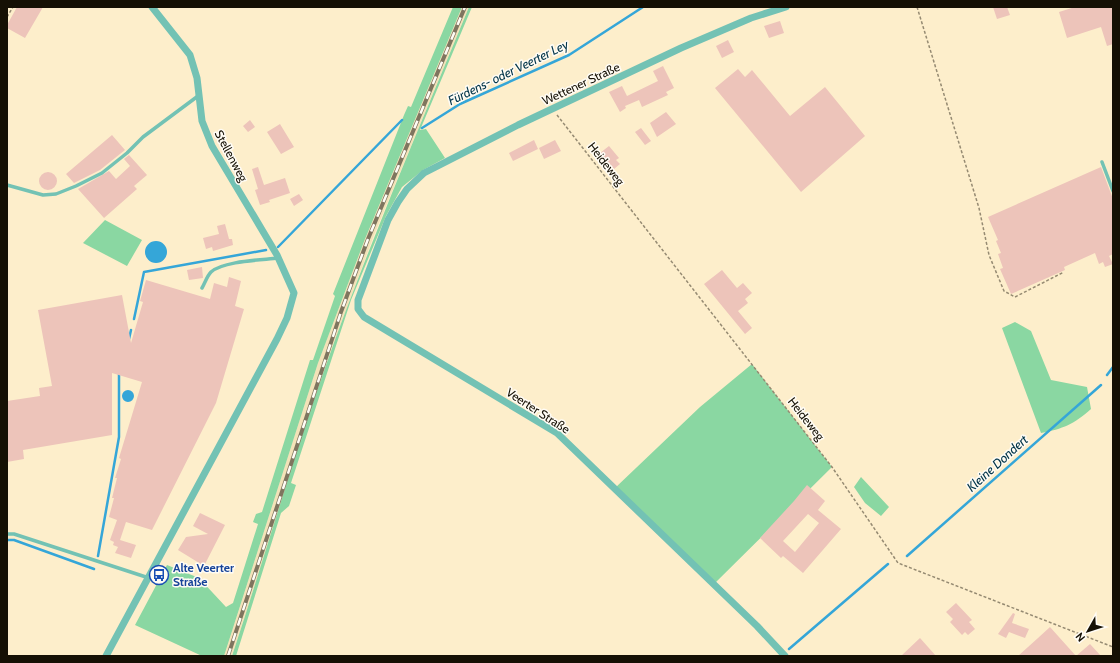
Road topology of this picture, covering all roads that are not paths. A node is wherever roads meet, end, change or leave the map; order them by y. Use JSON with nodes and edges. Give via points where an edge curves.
{"nodes":[{"id":1,"x":152,"y":7,"type":"edge"},
{"id":2,"x":786,"y":7,"type":"edge"},
{"id":3,"x":199,"y":96,"type":"junction"},
{"id":4,"x":1102,"y":162,"type":"dead end"},
{"id":5,"x":7,"y":185,"type":"edge"},
{"id":6,"x":1113,"y":191,"type":"edge"},
{"id":7,"x":398,"y":202,"type":"joint"},
{"id":8,"x":278,"y":258,"type":"junction"},
{"id":9,"x":202,"y":288,"type":"dead end"},
{"id":10,"x":7,"y":534,"type":"edge"},
{"id":11,"x":149,"y":578,"type":"junction"},
{"id":12,"x":106,"y":656,"type":"edge"},
{"id":13,"x":785,"y":656,"type":"edge"}],
"edges":[{"from":1,"to":3,"type":"street","name":"Stellenweg","via":[[190,55]]},
{"from":2,"to":7,"type":"street","name":"Wettener Straße","via":[[751,18],[681,48],[424,173],[407,188]]},
{"from":3,"to":5,"type":"lane","via":[[143,136],[102,173],[76,186],[43,196]]},
{"from":3,"to":8,"type":"street","name":"Stellenweg","via":[[202,121],[212,146]]},
{"from":4,"to":6,"type":"lane"},
{"from":7,"to":13,"type":"street","name":"Veerter Straße","via":[[388,220],[358,300],[358,309],[364,317],[557,433]]},
{"from":8,"to":9,"type":"lane","via":[[228,265],[214,270]]},
{"from":8,"to":11,"type":"street","name":"Stellenweg","via":[[294,293],[287,318]]},
{"from":10,"to":11,"type":"lane","via":[[14,534]]},
{"from":11,"to":12,"type":"street"}]}
